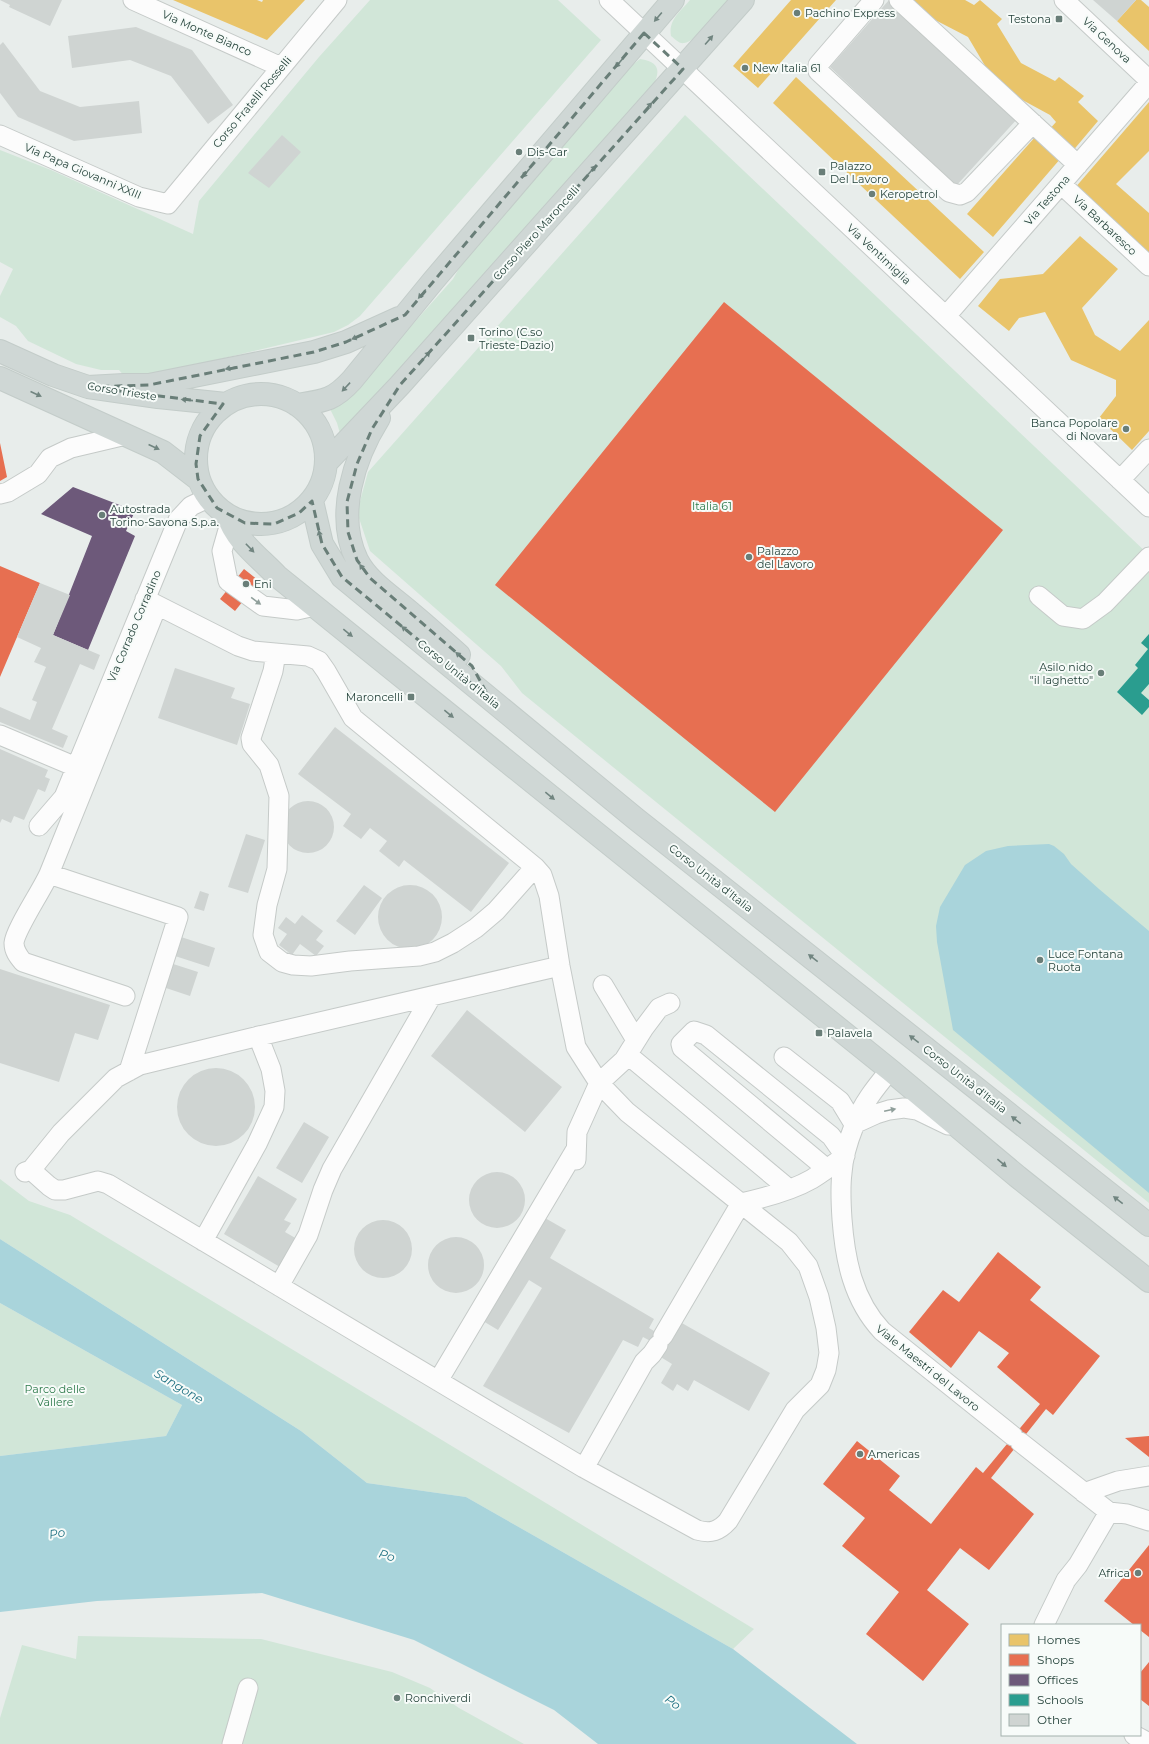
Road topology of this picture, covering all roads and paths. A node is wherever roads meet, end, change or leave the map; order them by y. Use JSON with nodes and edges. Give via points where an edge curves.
{"nodes":[{"id":1,"x":133,"y":0,"type":"edge"},
{"id":2,"x":337,"y":0,"type":"edge"},
{"id":3,"x":609,"y":0,"type":"edge"},
{"id":4,"x":673,"y":0,"type":"edge"},
{"id":5,"x":743,"y":0,"type":"edge"},
{"id":6,"x":874,"y":0,"type":"edge"},
{"id":7,"x":899,"y":0,"type":"edge"},
{"id":8,"x":1064,"y":0,"type":"edge"},
{"id":9,"x":644,"y":33,"type":"junction"},
{"id":10,"x":281,"y":67,"type":"junction"},
{"id":11,"x":683,"y":69,"type":"junction"},
{"id":12,"x":1149,"y":80,"type":"edge"},
{"id":13,"x":1149,"y":83,"type":"edge"},
{"id":14,"x":1033,"y":123,"type":"junction"},
{"id":15,"x":0,"y":135,"type":"edge"},
{"id":16,"x":1078,"y":165,"type":"junction"},
{"id":17,"x":1061,"y":184,"type":"junction"},
{"id":18,"x":168,"y":204,"type":"joint"},
{"id":19,"x":1149,"y":266,"type":"edge"},
{"id":20,"x":405,"y":315,"type":"junction"},
{"id":21,"x":946,"y":316,"type":"junction"},
{"id":22,"x":0,"y":351,"type":"edge"},
{"id":23,"x":0,"y":378,"type":"edge"},
{"id":24,"x":400,"y":385,"type":"junction"},
{"id":25,"x":88,"y":388,"type":"junction"},
{"id":26,"x":226,"y":404,"type":"junction"},
{"id":27,"x":297,"y":405,"type":"junction"},
{"id":28,"x":126,"y":434,"type":"junction"},
{"id":29,"x":1149,"y":449,"type":"edge"},
{"id":30,"x":326,"y":463,"type":"junction"},
{"id":31,"x":198,"y":479,"type":"junction"},
{"id":32,"x":1120,"y":480,"type":"junction"},
{"id":33,"x":0,"y":494,"type":"edge"},
{"id":34,"x":208,"y":498,"type":"junction"},
{"id":35,"x":312,"y":501,"type":"junction"},
{"id":36,"x":1149,"y":508,"type":"edge"},
{"id":37,"x":229,"y":519,"type":"junction"},
{"id":38,"x":1149,"y":557,"type":"edge"},
{"id":39,"x":1039,"y":596,"type":"dead end"},
{"id":40,"x":151,"y":602,"type":"junction"},
{"id":41,"x":315,"y":606,"type":"junction"},
{"id":42,"x":276,"y":653,"type":"junction"},
{"id":43,"x":490,"y":699,"type":"junction"},
{"id":44,"x":0,"y":735,"type":"edge"},
{"id":45,"x":76,"y":767,"type":"junction"},
{"id":46,"x":39,"y":826,"type":"dead end"},
{"id":47,"x":535,"y":867,"type":"junction"},
{"id":48,"x":49,"y":874,"type":"junction"},
{"id":49,"x":560,"y":966,"type":"junction"},
{"id":50,"x":603,"y":985,"type":"dead end"},
{"id":51,"x":125,"y":996,"type":"dead end"},
{"id":52,"x":431,"y":997,"type":"junction"},
{"id":53,"x":670,"y":1003,"type":"dead end"},
{"id":54,"x":258,"y":1036,"type":"junction"},
{"id":55,"x":632,"y":1048,"type":"junction"},
{"id":56,"x":784,"y":1057,"type":"dead end"},
{"id":57,"x":890,"y":1070,"type":"junction"},
{"id":58,"x":129,"y":1071,"type":"junction"},
{"id":59,"x":599,"y":1083,"type":"junction"},
{"id":60,"x":854,"y":1124,"type":"junction"},
{"id":61,"x":964,"y":1132,"type":"junction"},
{"id":62,"x":576,"y":1149,"type":"junction"},
{"id":63,"x":845,"y":1156,"type":"junction"},
{"id":64,"x":827,"y":1169,"type":"junction"},
{"id":65,"x":576,"y":1174,"type":"dead end"},
{"id":66,"x":1018,"y":1177,"type":"junction"},
{"id":67,"x":789,"y":1188,"type":"junction"},
{"id":68,"x":741,"y":1203,"type":"junction"},
{"id":69,"x":1149,"y":1225,"type":"edge"},
{"id":70,"x":203,"y":1241,"type":"junction"},
{"id":71,"x":1149,"y":1262,"type":"edge"},
{"id":72,"x":1149,"y":1281,"type":"edge"},
{"id":73,"x":279,"y":1286,"type":"junction"},
{"id":74,"x":438,"y":1381,"type":"junction"},
{"id":75,"x":584,"y":1468,"type":"junction"},
{"id":76,"x":1149,"y":1476,"type":"edge"},
{"id":77,"x":1084,"y":1493,"type":"junction"},
{"id":78,"x":1109,"y":1512,"type":"junction"},
{"id":79,"x":1149,"y":1521,"type":"edge"},
{"id":80,"x":1044,"y":1624,"type":"edge"},
{"id":81,"x":248,"y":1688,"type":"dead end"},
{"id":82,"x":1136,"y":1736,"type":"edge"},
{"id":83,"x":1149,"y":1743,"type":"edge"},
{"id":84,"x":232,"y":1744,"type":"edge"}],
"edges":[{"from":1,"to":10,"type":"street","name":"Via Monte Bianco"},
{"from":2,"to":10,"type":"street","name":"Corso Fratelli Rosselli"},
{"from":3,"to":9,"type":"street","name":"Via Ventimiglia"},
{"from":4,"to":9,"type":"main road","one_way":true},
{"from":11,"to":5,"type":"main road","name":"Corso Piero Maroncelli","one_way":true},
{"from":6,"to":14,"type":"street","via":[[818,65],[818,71],[949,192],[960,195],[966,192]]},
{"from":7,"to":14,"type":"street"},
{"from":8,"to":12,"type":"street","name":"Via Genova"},
{"from":9,"to":11,"type":"street","name":"Via Ventimiglia"},
{"from":9,"to":20,"type":"main road","one_way":true},
{"from":10,"to":18,"type":"street","name":"Corso Fratelli Rosselli"},
{"from":11,"to":21,"type":"street","name":"Via Ventimiglia"},
{"from":24,"to":11,"type":"main road","name":"Corso Piero Maroncelli","one_way":true},
{"from":13,"to":16,"type":"street","name":"Via Testona"},
{"from":14,"to":16,"type":"street"},
{"from":15,"to":18,"type":"street","name":"Via Papa Giovanni XXIII","via":[[139,196]]},
{"from":16,"to":17,"type":"street","name":"Via Testona"},
{"from":17,"to":19,"type":"street","name":"Via Barbaresco"},
{"from":17,"to":21,"type":"street","name":"Via Testona"},
{"from":20,"to":25,"type":"main road","one_way":true,"via":[[346,342],[314,352],[149,385]]},
{"from":20,"to":27,"type":"main road","one_way":true,"via":[[341,392],[320,401]]},
{"from":21,"to":32,"type":"street","name":"Via Ventimiglia"},
{"from":22,"to":25,"type":"main road","name":"Corso Trieste"},
{"from":23,"to":28,"type":"main road","one_way":true},
{"from":24,"to":30,"type":"main road","name":"Corso Piero Maroncelli"},
{"from":43,"to":24,"type":"main road","one_way":true,"via":[[472,666],[370,578],[357,560],[348,532],[347,502],[357,464],[372,429]]},
{"from":26,"to":25,"type":"main road","name":"Corso Trieste","one_way":true},
{"from":26,"to":27,"type":"main road","via":[[248,395],[264,394],[280,397]]},
{"from":26,"to":31,"type":"main road","via":[[215,413],[200,436],[196,464]]},
{"from":27,"to":30,"type":"main road","via":[[314,421],[323,440]]},
{"from":28,"to":31,"type":"main road","one_way":true,"via":[[163,452]]},
{"from":28,"to":33,"type":"street","via":[[71,448],[50,458],[38,474]]},
{"from":29,"to":32,"type":"street"},
{"from":30,"to":35,"type":"main road","via":[[322,481]]},
{"from":31,"to":34,"type":"main road"},
{"from":32,"to":36,"type":"street","name":"Via Ventimiglia"},
{"from":34,"to":37,"type":"main road"},
{"from":34,"to":40,"type":"street","name":"Via Corrado Corradino","via":[[191,506],[178,520]]},
{"from":35,"to":37,"type":"main road","via":[[299,513],[274,524],[257,525]]},
{"from":43,"to":35,"type":"main road","name":"Corso Unità d'Italia","one_way":true,"via":[[342,577],[322,544]]},
{"from":37,"to":41,"type":"main road","one_way":true,"via":[[240,537],[277,576]]},
{"from":37,"to":41,"type":"street","one_way":true,"via":[[222,551],[228,581],[263,606],[297,610]]},
{"from":38,"to":39,"type":"street","via":[[1106,603],[1082,619],[1063,616]]},
{"from":40,"to":42,"type":"street","via":[[238,646],[253,651]]},
{"from":40,"to":45,"type":"street","name":"Via Corrado Corradino"},
{"from":40,"to":48,"type":"street"},
{"from":41,"to":57,"type":"main road","one_way":true},
{"from":42,"to":47,"type":"street","via":[[308,656],[318,661],[353,718]]},
{"from":42,"to":47,"type":"street","via":[[273,671],[251,738],[252,744],[269,765],[279,796],[277,870],[263,935],[269,952],[282,962],[293,966],[311,966],[419,956],[435,952],[476,928]]},
{"from":69,"to":43,"type":"main road","name":"Corso Unità d'Italia","one_way":true,"via":[[642,824]]},
{"from":44,"to":45,"type":"street"},
{"from":45,"to":46,"type":"street","name":"Via Corrado Corradino","via":[[64,797]]},
{"from":47,"to":49,"type":"street","via":[[542,875],[549,896]]},
{"from":48,"to":51,"type":"street","via":[[19,930],[14,943],[16,954],[23,962]]},
{"from":48,"to":58,"type":"street","via":[[178,917]]},
{"from":49,"to":52,"type":"street"},
{"from":49,"to":59,"type":"street","via":[[576,1047]]},
{"from":50,"to":55,"type":"street"},
{"from":52,"to":54,"type":"street"},
{"from":52,"to":73,"type":"street","via":[[332,1169],[308,1235]]},
{"from":53,"to":55,"type":"street","via":[[659,1008]]},
{"from":54,"to":58,"type":"street","via":[[140,1065]]},
{"from":54,"to":70,"type":"street","via":[[271,1069],[275,1091],[274,1107],[257,1144]]},
{"from":55,"to":59,"type":"street","via":[[624,1060]]},
{"from":55,"to":67,"type":"street"},
{"from":56,"to":60,"type":"street","via":[[840,1101]]},
{"from":57,"to":60,"type":"street","name":"Viale Maestri del Lavoro","via":[[870,1094]]},
{"from":57,"to":61,"type":"main road"},
{"from":58,"to":70,"type":"street","via":[[116,1078],[61,1133],[28,1171],[39,1176],[55,1190],[98,1181],[108,1184]]},
{"from":59,"to":62,"type":"street","via":[[577,1132]]},
{"from":59,"to":68,"type":"street","via":[[627,1112]]},
{"from":60,"to":61,"type":"street","one_way":true,"via":[[876,1114],[904,1108],[923,1112]]},
{"from":60,"to":63,"type":"street","name":"Viale Maestri del Lavoro"},
{"from":61,"to":66,"type":"main road","one_way":true},
{"from":62,"to":65,"type":"street"},
{"from":62,"to":74,"type":"street"},
{"from":63,"to":64,"type":"street"},
{"from":63,"to":64,"type":"street","via":[[831,1136],[706,1035],[694,1031],[681,1044],[682,1048]]},
{"from":63,"to":77,"type":"street","name":"Viale Maestri del Lavoro","via":[[841,1199],[848,1268],[858,1297],[873,1322],[895,1343]]},
{"from":64,"to":67,"type":"street","via":[[812,1179]]},
{"from":66,"to":71,"type":"main road"},
{"from":66,"to":72,"type":"main road"},
{"from":67,"to":68,"type":"street"},
{"from":68,"to":75,"type":"street","via":[[660,1341],[644,1362]]},
{"from":68,"to":75,"type":"street","via":[[789,1242],[808,1266],[819,1297],[829,1353],[820,1385],[795,1410],[728,1521],[714,1531],[697,1530]]},
{"from":70,"to":73,"type":"street"},
{"from":73,"to":74,"type":"street"},
{"from":74,"to":75,"type":"street"},
{"from":76,"to":77,"type":"street","via":[[1118,1481]]},
{"from":77,"to":78,"type":"street","name":"Viale Maestri del Lavoro"},
{"from":78,"to":79,"type":"street","name":"Viale Maestri del Lavoro"},
{"from":78,"to":80,"type":"street","via":[[1078,1565],[1066,1580]]},
{"from":81,"to":84,"type":"street"},
{"from":82,"to":83,"type":"street"}]}
